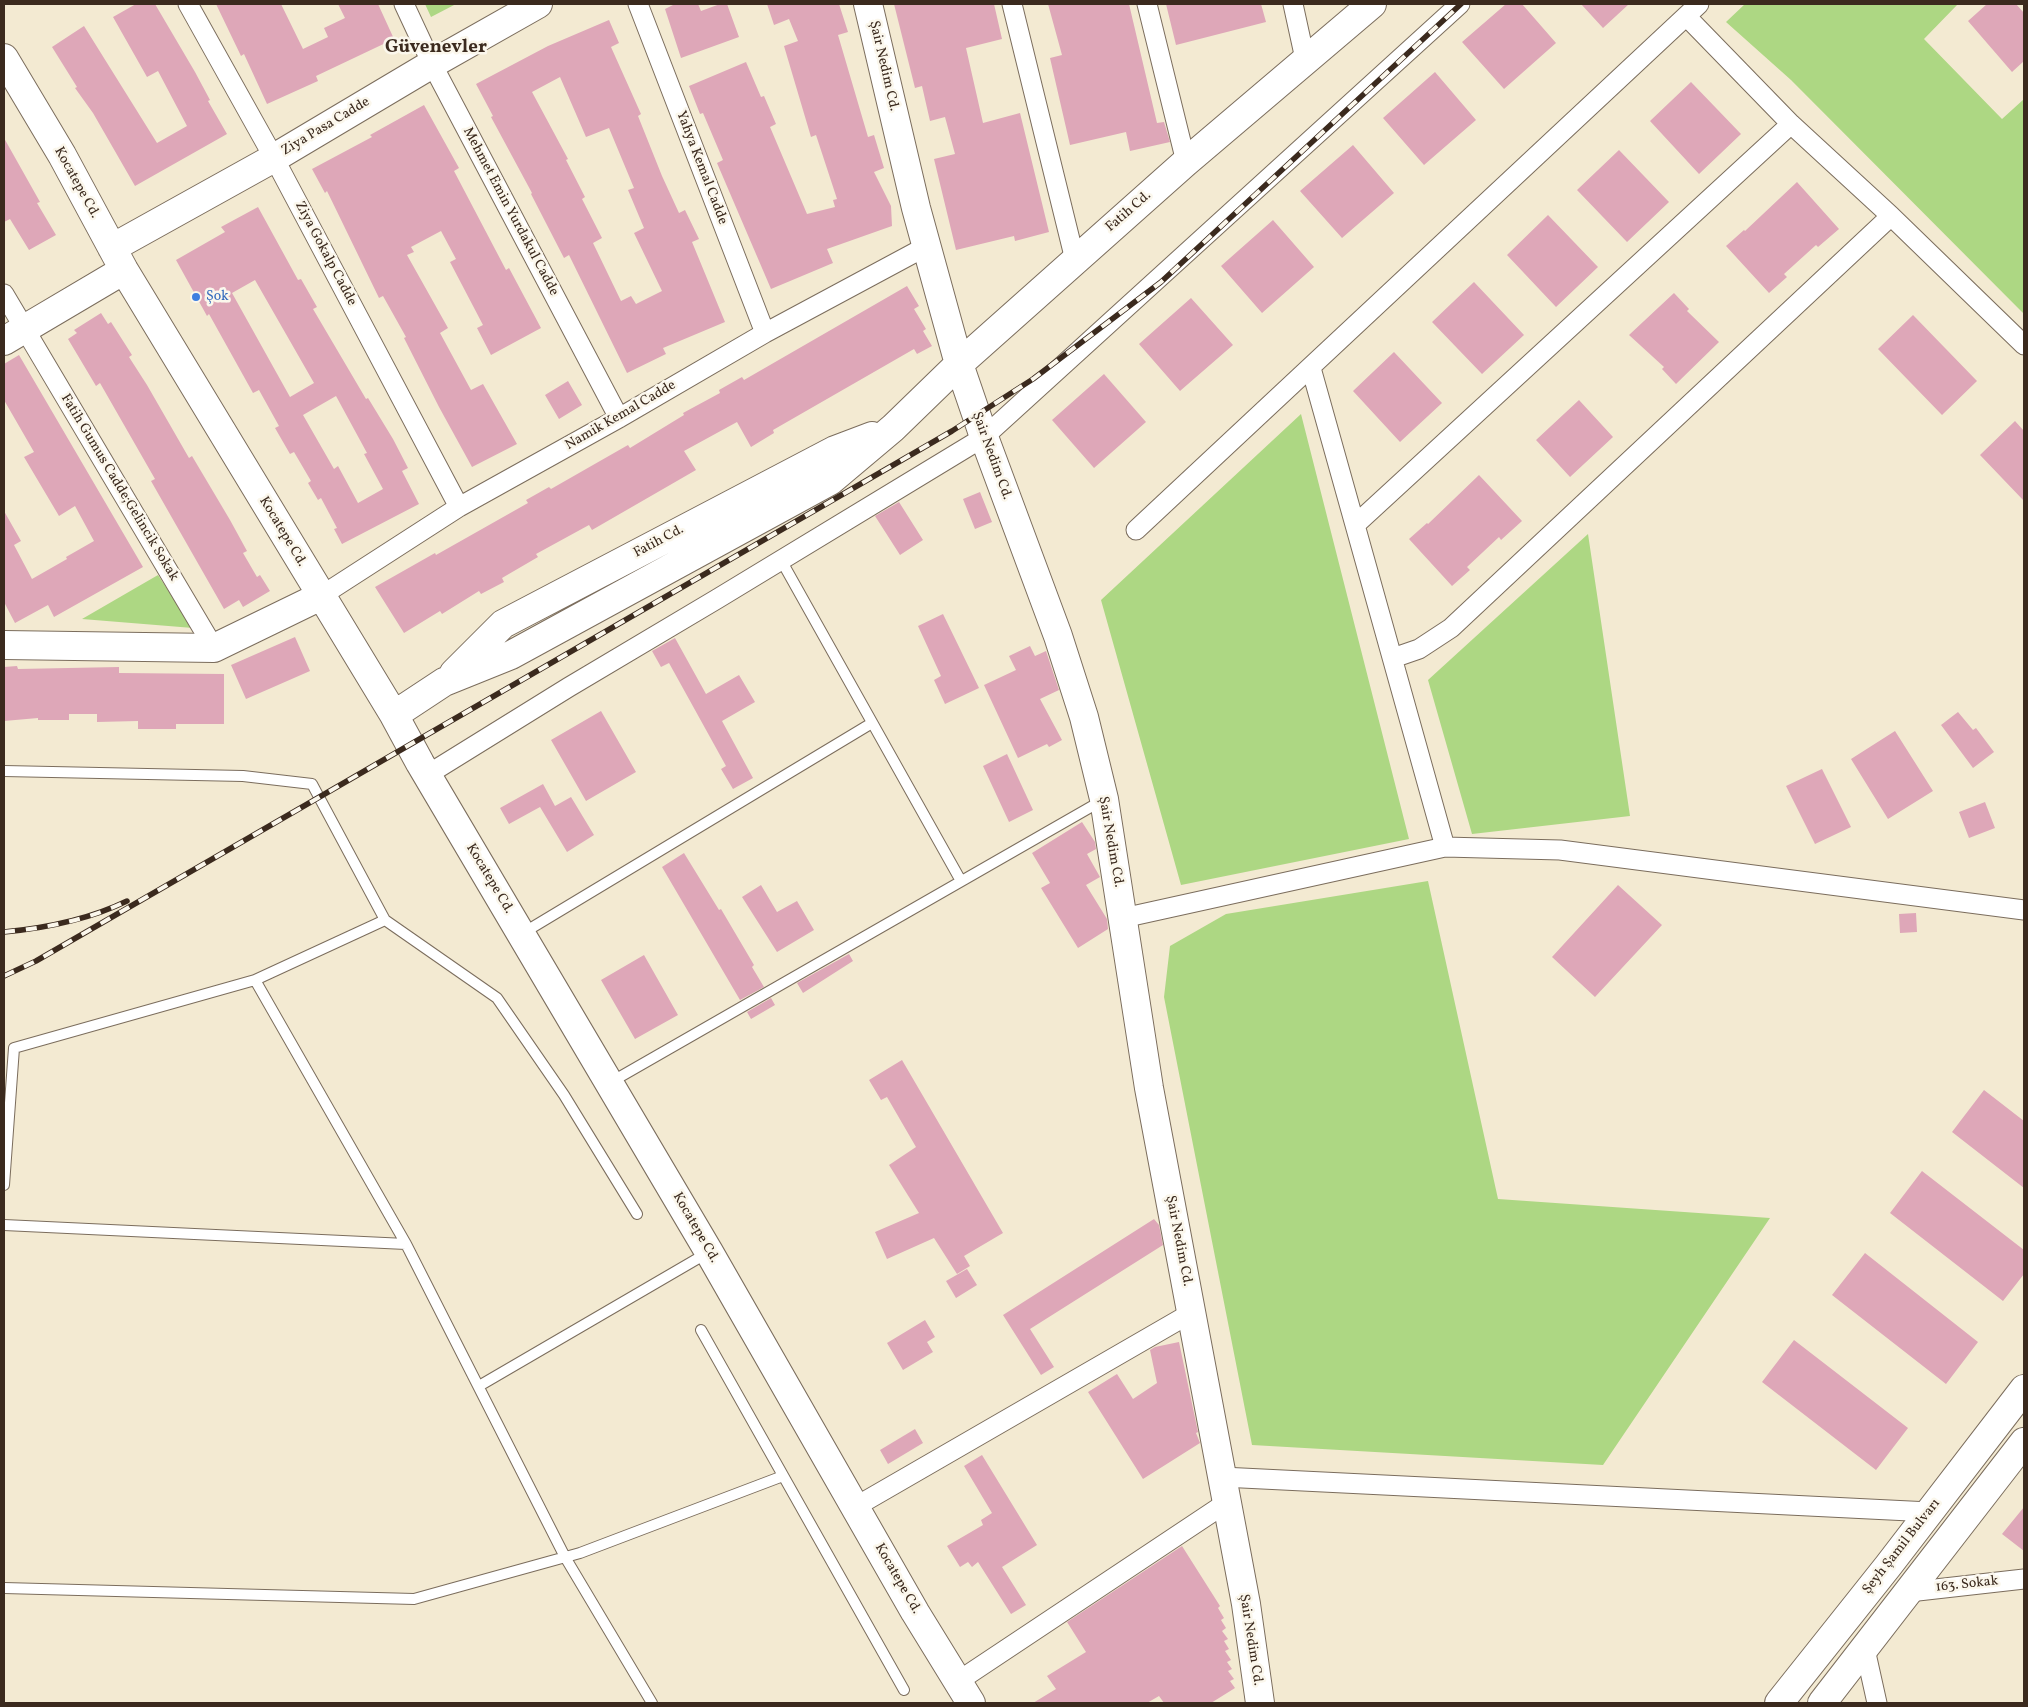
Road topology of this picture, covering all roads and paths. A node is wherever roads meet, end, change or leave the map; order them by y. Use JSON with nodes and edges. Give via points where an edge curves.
{"nodes":[{"id":1,"x":188,"y":4,"type":"edge"},
{"id":2,"x":404,"y":4,"type":"edge"},
{"id":3,"x":538,"y":4,"type":"edge"},
{"id":4,"x":638,"y":4,"type":"edge"},
{"id":5,"x":868,"y":4,"type":"edge"},
{"id":6,"x":1012,"y":4,"type":"edge"},
{"id":7,"x":1147,"y":4,"type":"edge"},
{"id":8,"x":1293,"y":4,"type":"edge"},
{"id":9,"x":1372,"y":4,"type":"edge"},
{"id":10,"x":1460,"y":4,"type":"edge"},
{"id":11,"x":1693,"y":10,"type":"edge"},
{"id":12,"x":4,"y":58,"type":"edge"},
{"id":13,"x":1305,"y":59,"type":"junction"},
{"id":14,"x":432,"y":64,"type":"junction"},
{"id":15,"x":1791,"y":124,"type":"junction"},
{"id":16,"x":274,"y":158,"type":"junction"},
{"id":17,"x":1186,"y":162,"type":"junction"},
{"id":18,"x":1891,"y":216,"type":"junction"},
{"id":19,"x":927,"y":246,"type":"junction"},
{"id":20,"x":118,"y":259,"type":"junction"},
{"id":21,"x":1076,"y":260,"type":"junction"},
{"id":22,"x":4,"y":294,"type":"edge"},
{"id":23,"x":765,"y":333,"type":"junction"},
{"id":24,"x":14,"y":335,"type":"edge"},
{"id":25,"x":2024,"y":345,"type":"edge"},
{"id":26,"x":959,"y":364,"type":"junction"},
{"id":27,"x":1311,"y":368,"type":"junction"},
{"id":28,"x":619,"y":418,"type":"junction"},
{"id":29,"x":984,"y":437,"type":"junction"},
{"id":30,"x":459,"y":507,"type":"junction"},
{"id":31,"x":1356,"y":525,"type":"junction"},
{"id":32,"x":1136,"y":530,"type":"dead end"},
{"id":33,"x":781,"y":560,"type":"junction"},
{"id":34,"x":321,"y":596,"type":"junction"},
{"id":35,"x":4,"y":645,"type":"edge"},
{"id":36,"x":214,"y":648,"type":"junction"},
{"id":37,"x":1393,"y":658,"type":"junction"},
{"id":38,"x":394,"y":715,"type":"junction"},
{"id":39,"x":872,"y":723,"type":"junction"},
{"id":40,"x":4,"y":771,"type":"edge"},
{"id":41,"x":427,"y":775,"type":"junction"},
{"id":42,"x":1104,"y":799,"type":"junction"},
{"id":43,"x":1446,"y":847,"type":"junction"},
{"id":44,"x":961,"y":881,"type":"junction"},
{"id":45,"x":2024,"y":910,"type":"edge"},
{"id":46,"x":1123,"y":918,"type":"junction"},
{"id":47,"x":385,"y":920,"type":"junction"},
{"id":48,"x":522,"y":933,"type":"junction"},
{"id":49,"x":255,"y":980,"type":"junction"},
{"id":50,"x":610,"y":1082,"type":"junction"},
{"id":51,"x":4,"y":1184,"type":"edge"},
{"id":52,"x":637,"y":1214,"type":"dead end"},
{"id":53,"x":4,"y":1225,"type":"edge"},
{"id":54,"x":406,"y":1244,"type":"junction"},
{"id":55,"x":709,"y":1252,"type":"junction"},
{"id":56,"x":1191,"y":1313,"type":"junction"},
{"id":57,"x":701,"y":1330,"type":"dead end"},
{"id":58,"x":479,"y":1386,"type":"junction"},
{"id":59,"x":2024,"y":1389,"type":"edge"},
{"id":60,"x":2024,"y":1442,"type":"edge"},
{"id":61,"x":783,"y":1476,"type":"junction"},
{"id":62,"x":1224,"y":1490,"type":"junction"},
{"id":63,"x":855,"y":1507,"type":"junction"},
{"id":64,"x":1930,"y":1512,"type":"junction"},
{"id":65,"x":565,"y":1557,"type":"junction"},
{"id":66,"x":2024,"y":1579,"type":"edge"},
{"id":67,"x":4,"y":1588,"type":"edge"},
{"id":68,"x":1910,"y":1592,"type":"junction"},
{"id":69,"x":1865,"y":1649,"type":"junction"},
{"id":70,"x":904,"y":1690,"type":"dead end"},
{"id":71,"x":964,"y":1692,"type":"edge"},
{"id":72,"x":652,"y":1703,"type":"edge"},
{"id":73,"x":1260,"y":1703,"type":"edge"},
{"id":74,"x":1779,"y":1703,"type":"edge"},
{"id":75,"x":1822,"y":1703,"type":"edge"},
{"id":76,"x":1877,"y":1703,"type":"edge"}],
"edges":[{"from":1,"to":16,"type":"street","name":"Ziya Gokalp Cadde"},
{"from":2,"to":14,"type":"street","name":"Mehmet Emin Yurdakul Cadde"},
{"from":3,"to":14,"type":"street","name":"Ziya Pasa Cadde"},
{"from":4,"to":23,"type":"street","name":"Yahya Kemal Cadde"},
{"from":5,"to":19,"type":"street","name":"Şair Nedim Cd."},
{"from":6,"to":21,"type":"street"},
{"from":7,"to":17,"type":"street"},
{"from":8,"to":13,"type":"street"},
{"from":9,"to":13,"type":"street","name":"Fatih Cd."},
{"from":10,"to":29,"type":"street"},
{"from":11,"to":15,"type":"street"},
{"from":11,"to":27,"type":"street"},
{"from":12,"to":20,"type":"street","name":"Kocatepe Cd.","via":[[62,155]]},
{"from":13,"to":17,"type":"street","name":"Fatih Cd."},
{"from":14,"to":16,"type":"street","name":"Ziya Pasa Cadde"},
{"from":14,"to":28,"type":"street","name":"Mehmet Emin Yurdakul Cadde"},
{"from":15,"to":18,"type":"street"},
{"from":15,"to":31,"type":"street"},
{"from":16,"to":20,"type":"street","name":"Ziya Pasa Cadde"},
{"from":16,"to":30,"type":"street","name":"Ziya Gokalp Cadde"},
{"from":17,"to":21,"type":"street","name":"Fatih Cd."},
{"from":18,"to":25,"type":"street"},
{"from":18,"to":37,"type":"street","via":[[1451,628],[1419,648]]},
{"from":19,"to":23,"type":"street","name":"Namik Kemal Cadde"},
{"from":19,"to":26,"type":"street","name":"Şair Nedim Cd."},
{"from":20,"to":24,"type":"street","name":"Ziya Pasa Cadde"},
{"from":20,"to":34,"type":"street","name":"Kocatepe Cd."},
{"from":21,"to":26,"type":"street","name":"Fatih Cd."},
{"from":22,"to":24,"type":"street","name":"Fatih Gumus Cadde;Gelincik Sokak"},
{"from":23,"to":28,"type":"street","name":"Namik Kemal Cadde"},
{"from":24,"to":36,"type":"street","name":"Fatih Gumus Cadde;Gelincik Sokak"},
{"from":26,"to":29,"type":"street","name":"Şair Nedim Cd."},
{"from":26,"to":38,"type":"street","name":"Fatih Cd.","via":[[893,428],[835,450],[502,624],[444,682]]},
{"from":27,"to":31,"type":"street"},
{"from":27,"to":32,"type":"street"},
{"from":28,"to":30,"type":"street","name":"Namik Kemal Cadde"},
{"from":29,"to":33,"type":"street"},
{"from":29,"to":42,"type":"street","name":"Şair Nedim Cd.","via":[[1061,645],[1084,717]]},
{"from":30,"to":34,"type":"street","name":"Namik Kemal Cadde"},
{"from":31,"to":37,"type":"street"},
{"from":33,"to":39,"type":"lane"},
{"from":33,"to":41,"type":"street","via":[[568,686]]},
{"from":34,"to":36,"type":"street"},
{"from":34,"to":38,"type":"street","name":"Kocatepe Cd."},
{"from":35,"to":36,"type":"street"},
{"from":37,"to":43,"type":"street"},
{"from":38,"to":41,"type":"street","name":"Kocatepe Cd."},
{"from":39,"to":44,"type":"lane"},
{"from":39,"to":48,"type":"lane"},
{"from":40,"to":47,"type":"lane","via":[[242,776],[312,784]]},
{"from":41,"to":48,"type":"street","name":"Kocatepe Cd."},
{"from":42,"to":44,"type":"lane"},
{"from":42,"to":46,"type":"street","name":"Şair Nedim Cd."},
{"from":43,"to":45,"type":"street","via":[[1560,850]]},
{"from":43,"to":46,"type":"street"},
{"from":44,"to":50,"type":"lane"},
{"from":46,"to":56,"type":"street","name":"Şair Nedim Cd.","via":[[1149,1088]]},
{"from":47,"to":49,"type":"lane"},
{"from":47,"to":52,"type":"lane","via":[[497,998],[564,1095]]},
{"from":48,"to":50,"type":"street","name":"Kocatepe Cd."},
{"from":49,"to":51,"type":"lane","via":[[14,1048]]},
{"from":49,"to":54,"type":"lane"},
{"from":50,"to":55,"type":"street","name":"Kocatepe Cd."},
{"from":53,"to":54,"type":"lane"},
{"from":54,"to":58,"type":"lane"},
{"from":55,"to":58,"type":"lane"},
{"from":55,"to":63,"type":"street","name":"Kocatepe Cd."},
{"from":56,"to":62,"type":"street","name":"Şair Nedim Cd."},
{"from":56,"to":63,"type":"street"},
{"from":57,"to":61,"type":"lane"},
{"from":58,"to":65,"type":"lane"},
{"from":59,"to":64,"type":"street","name":"Şeyh Şamil Bulvarı"},
{"from":60,"to":68,"type":"street"},
{"from":61,"to":65,"type":"lane"},
{"from":61,"to":70,"type":"lane"},
{"from":62,"to":64,"type":"street"},
{"from":62,"to":71,"type":"street"},
{"from":62,"to":73,"type":"street","name":"Şair Nedim Cd.","via":[[1246,1604]]},
{"from":63,"to":71,"type":"street","name":"Kocatepe Cd."},
{"from":64,"to":74,"type":"street","name":"Şeyh Şamil Bulvarı"},
{"from":65,"to":67,"type":"lane","via":[[414,1599]]},
{"from":65,"to":72,"type":"lane"},
{"from":66,"to":68,"type":"street","name":"163. Sokak"},
{"from":68,"to":69,"type":"street"},
{"from":69,"to":75,"type":"street"},
{"from":69,"to":76,"type":"street"}]}
